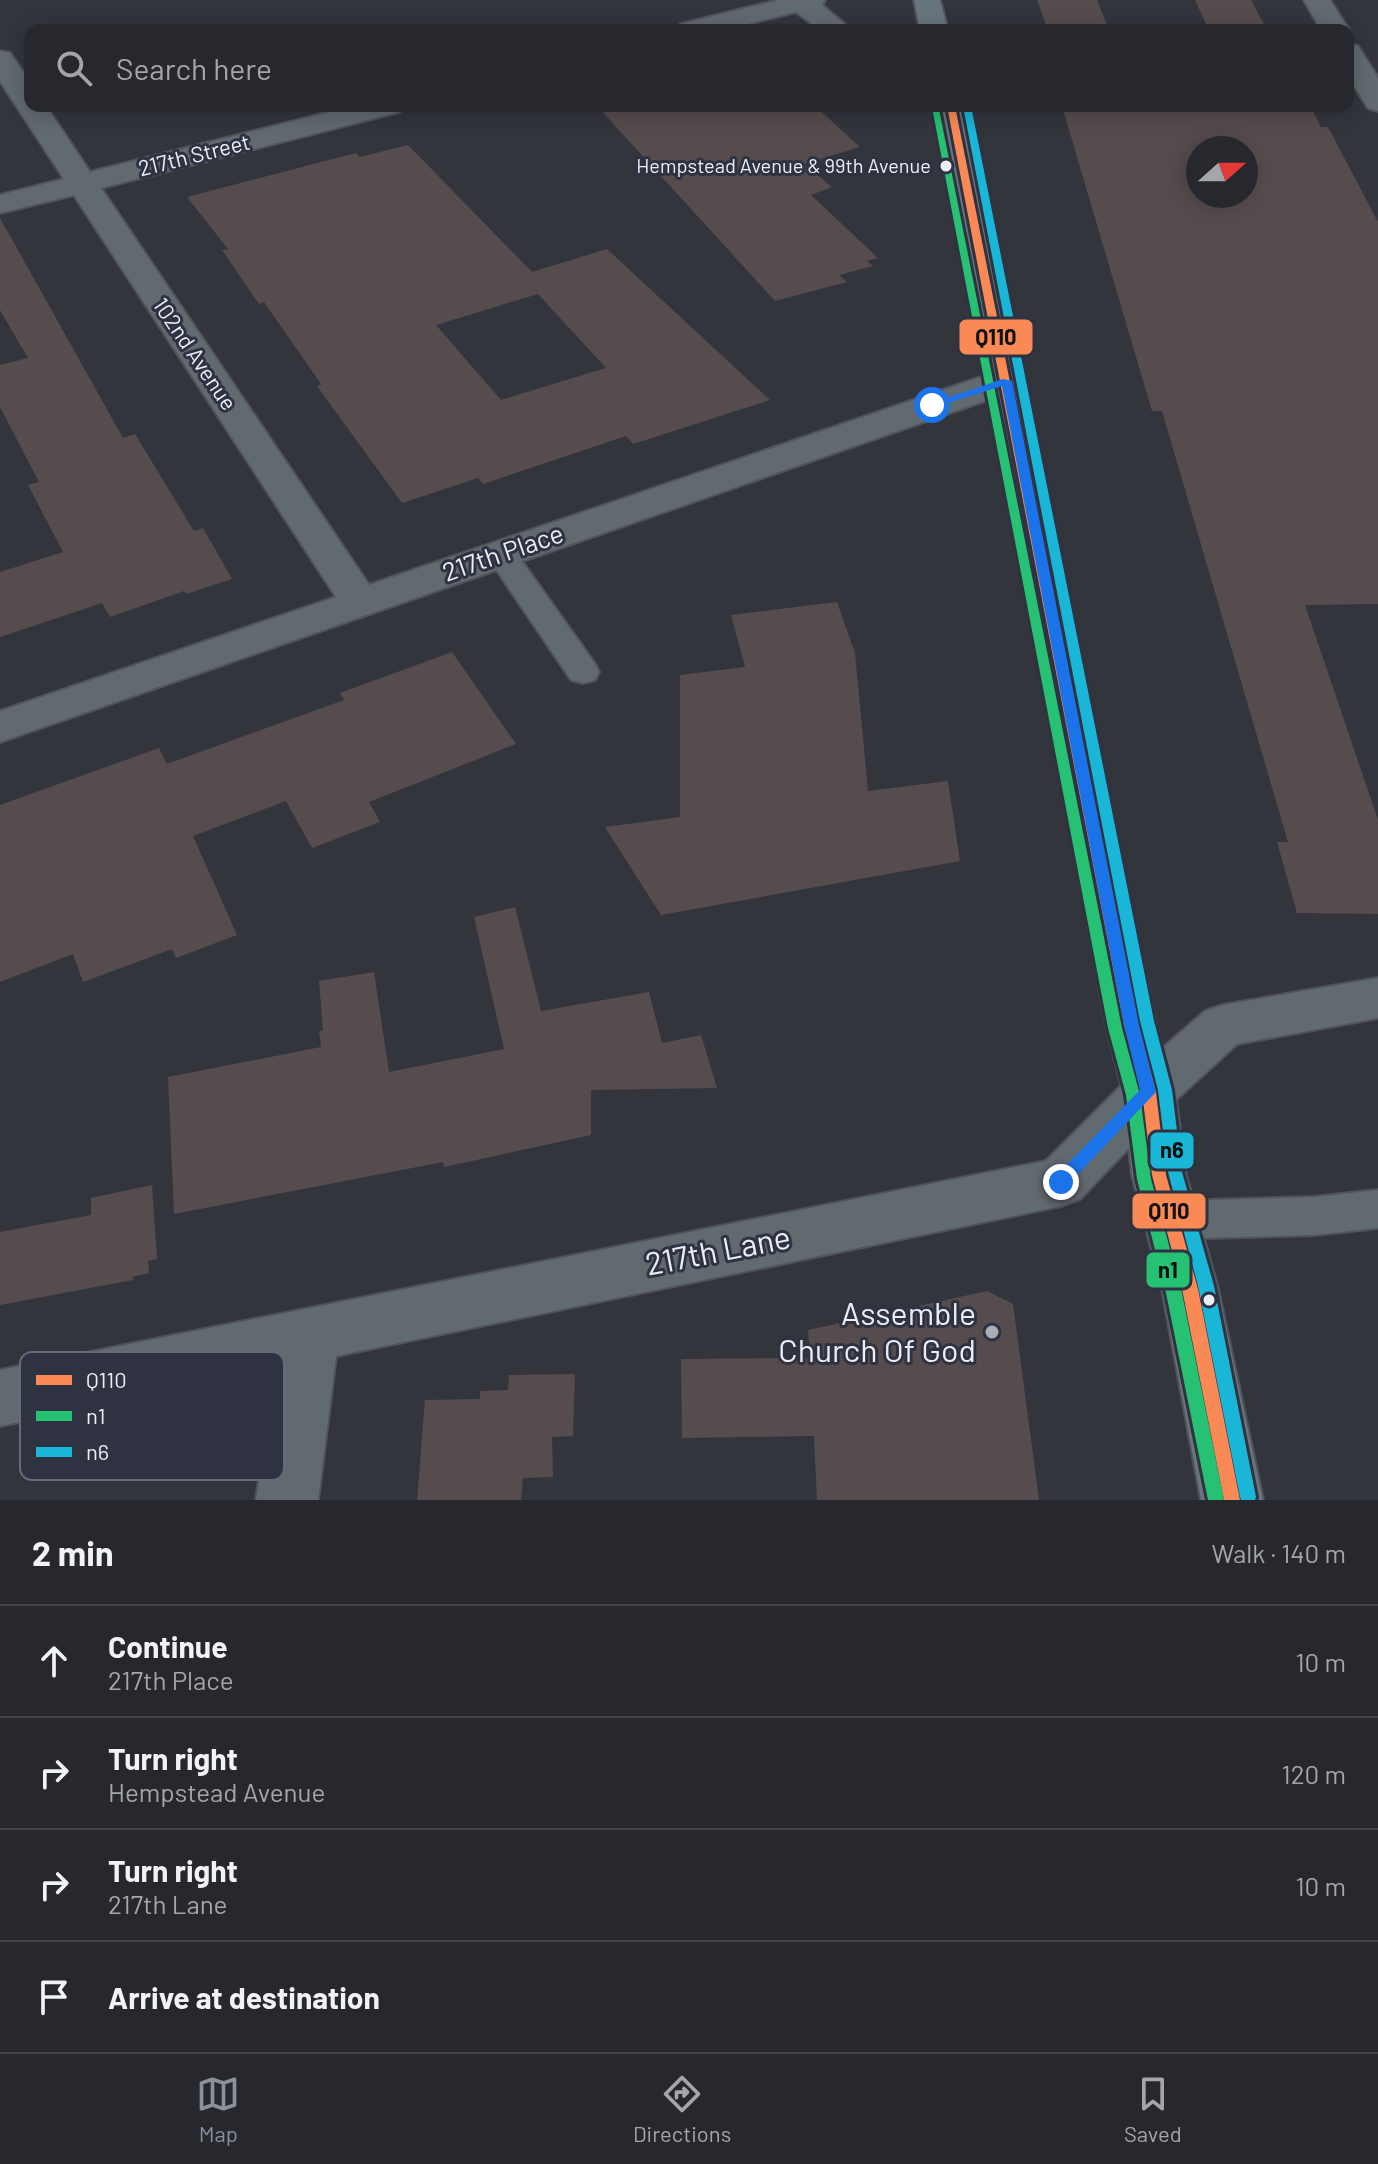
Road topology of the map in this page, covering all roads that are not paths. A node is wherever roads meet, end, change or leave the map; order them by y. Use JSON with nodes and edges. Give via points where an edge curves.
{"nodes":[{"id":1,"x":927,"y":0,"type":"edge"},
{"id":2,"x":1317,"y":0,"type":"edge"},
{"id":3,"x":803,"y":1,"type":"edge"},
{"id":4,"x":714,"y":24,"type":"edge"},
{"id":5,"x":831,"y":24,"type":"edge"},
{"id":6,"x":933,"y":24,"type":"edge"},
{"id":7,"x":1331,"y":24,"type":"edge"},
{"id":8,"x":0,"y":59,"type":"edge"},
{"id":9,"x":1354,"y":62,"type":"edge"},
{"id":10,"x":24,"y":96,"type":"edge"},
{"id":11,"x":1378,"y":102,"type":"edge"},
{"id":12,"x":35,"y":112,"type":"edge"},
{"id":13,"x":365,"y":112,"type":"edge"},
{"id":14,"x":950,"y":112,"type":"edge"},
{"id":15,"x":82,"y":183,"type":"junction"},
{"id":16,"x":0,"y":204,"type":"edge"},
{"id":17,"x":1006,"y":381,"type":"junction"},
{"id":18,"x":500,"y":553,"type":"junction"},
{"id":19,"x":359,"y":601,"type":"junction"},
{"id":20,"x":583,"y":672,"type":"dead end"},
{"id":21,"x":0,"y":727,"type":"edge"},
{"id":22,"x":1378,"y":998,"type":"edge"},
{"id":23,"x":1149,"y":1092,"type":"junction"},
{"id":24,"x":1378,"y":1209,"type":"edge"},
{"id":25,"x":1170,"y":1220,"type":"junction"},
{"id":26,"x":310,"y":1333,"type":"junction"},
{"id":27,"x":219,"y":1352,"type":"edge"},
{"id":28,"x":20,"y":1394,"type":"edge"},
{"id":29,"x":0,"y":1398,"type":"edge"},
{"id":30,"x":287,"y":1500,"type":"edge"},
{"id":31,"x":1232,"y":1500,"type":"edge"}],
"edges":[{"from":1,"to":6,"type":"main road"},
{"from":2,"to":7,"type":"street"},
{"from":3,"to":4,"type":"street"},
{"from":3,"to":5,"type":"street"},
{"from":8,"to":10,"type":"street","name":"102nd Avenue"},
{"from":9,"to":11,"type":"street"},
{"from":12,"to":15,"type":"street","name":"102nd Avenue"},
{"from":13,"to":15,"type":"street","name":"217th Street"},
{"from":14,"to":17,"type":"main road"},
{"from":15,"to":16,"type":"street","name":"217th Street"},
{"from":15,"to":19,"type":"street","name":"102nd Avenue"},
{"from":17,"to":18,"type":"street","name":"217th Place"},
{"from":17,"to":23,"type":"main road","via":[[1131,1025]]},
{"from":18,"to":19,"type":"street","name":"217th Place"},
{"from":18,"to":20,"type":"lane"},
{"from":19,"to":21,"type":"street","name":"217th Place"},
{"from":22,"to":23,"type":"street","name":"217th Lane","via":[[1223,1026]]},
{"from":23,"to":25,"type":"main road"},
{"from":23,"to":26,"type":"street","name":"217th Lane","via":[[1061,1182]]},
{"from":24,"to":25,"type":"lane"},
{"from":25,"to":31,"type":"main road","via":[[1190,1289]]},
{"from":26,"to":27,"type":"street","name":"217th Lane"},
{"from":26,"to":30,"type":"street"},
{"from":28,"to":29,"type":"street","name":"217th Lane"}]}
